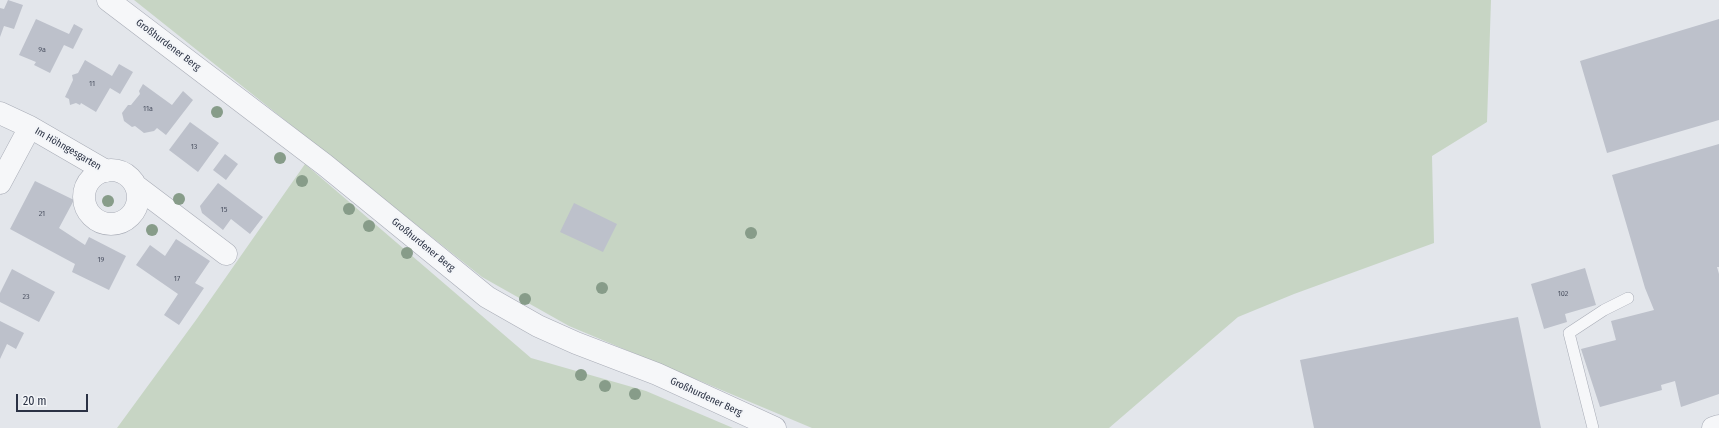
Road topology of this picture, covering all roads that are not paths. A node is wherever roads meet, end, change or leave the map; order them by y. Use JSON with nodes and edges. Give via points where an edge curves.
{"nodes":[{"id":1,"x":108,"y":0,"type":"edge"},
{"id":2,"x":0,"y":113,"type":"edge"},
{"id":3,"x":30,"y":127,"type":"junction"},
{"id":4,"x":106,"y":171,"type":"junction"},
{"id":5,"x":0,"y":183,"type":"edge"},
{"id":6,"x":136,"y":186,"type":"junction"},
{"id":7,"x":226,"y":254,"type":"dead end"},
{"id":8,"x":1628,"y":298,"type":"dead end"},
{"id":9,"x":1719,"y":426,"type":"edge"},
{"id":10,"x":775,"y":428,"type":"edge"},
{"id":11,"x":1593,"y":428,"type":"edge"},
{"id":12,"x":1713,"y":428,"type":"edge"}],
"edges":[{"from":1,"to":10,"type":"street","name":"Großhurdener Berg","via":[[325,165],[488,297],[551,331],[658,374]]},
{"from":2,"to":3,"type":"street","name":"Im Höhngesgarten"},
{"from":3,"to":4,"type":"street","name":"Im Höhngesgarten"},
{"from":3,"to":5,"type":"street","name":"Im Höhngesgarten"},
{"from":4,"to":6,"type":"street","name":"Im Höhngesgarten","via":[[121,172]]},
{"from":4,"to":6,"type":"street","name":"Im Höhngesgarten","via":[[93,178],[87,186],[85,195],[85,205],[102,223],[120,223],[127,220],[138,204]]},
{"from":6,"to":7,"type":"street"},
{"from":8,"to":11,"type":"lane","via":[[1569,333]]},
{"from":9,"to":12,"type":"street"}]}
